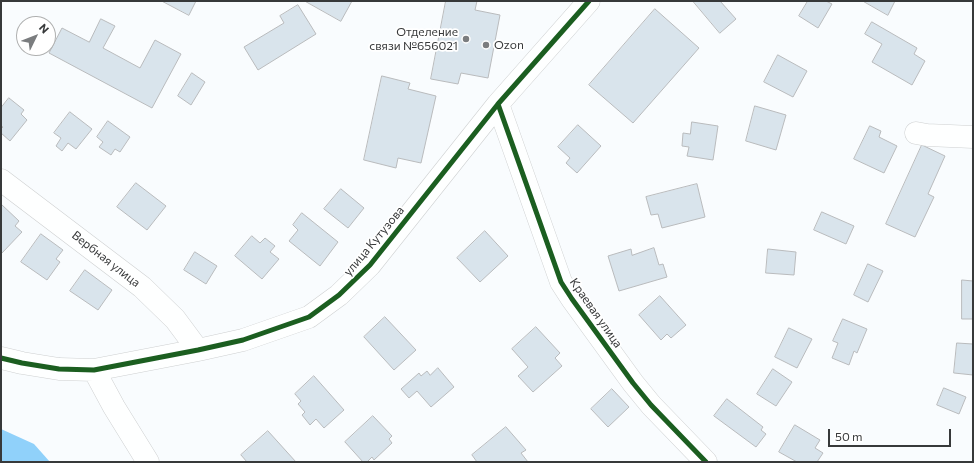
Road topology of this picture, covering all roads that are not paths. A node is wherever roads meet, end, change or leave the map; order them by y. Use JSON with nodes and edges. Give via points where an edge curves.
{"nodes":[{"id":1,"x":589,"y":1,"type":"edge"},
{"id":2,"x":498,"y":104,"type":"junction"},
{"id":3,"x":916,"y":133,"type":"dead end"},
{"id":4,"x":973,"y":137,"type":"edge"},
{"id":5,"x":1,"y":180,"type":"edge"},
{"id":6,"x":198,"y":350,"type":"junction"},
{"id":7,"x":1,"y":358,"type":"edge"},
{"id":8,"x":94,"y":370,"type":"junction"},
{"id":9,"x":148,"y":462,"type":"edge"},
{"id":10,"x":706,"y":462,"type":"edge"}],
"edges":[{"from":1,"to":2,"type":"street","name":"улица Кутузова"},
{"from":2,"to":6,"type":"street","name":"улица Кутузова","via":[[370,265],[339,295],[309,317],[243,340]]},
{"from":2,"to":10,"type":"street","name":"Краевая улица","via":[[561,282],[632,383]]},
{"from":3,"to":4,"type":"street"},
{"from":5,"to":6,"type":"street","name":"Вербная улица","via":[[142,287],[175,319]]},
{"from":6,"to":8,"type":"street","name":"улица Кутузова"},
{"from":7,"to":8,"type":"street","name":"улица Кутузова","via":[[59,369]]},
{"from":8,"to":9,"type":"street"}]}
